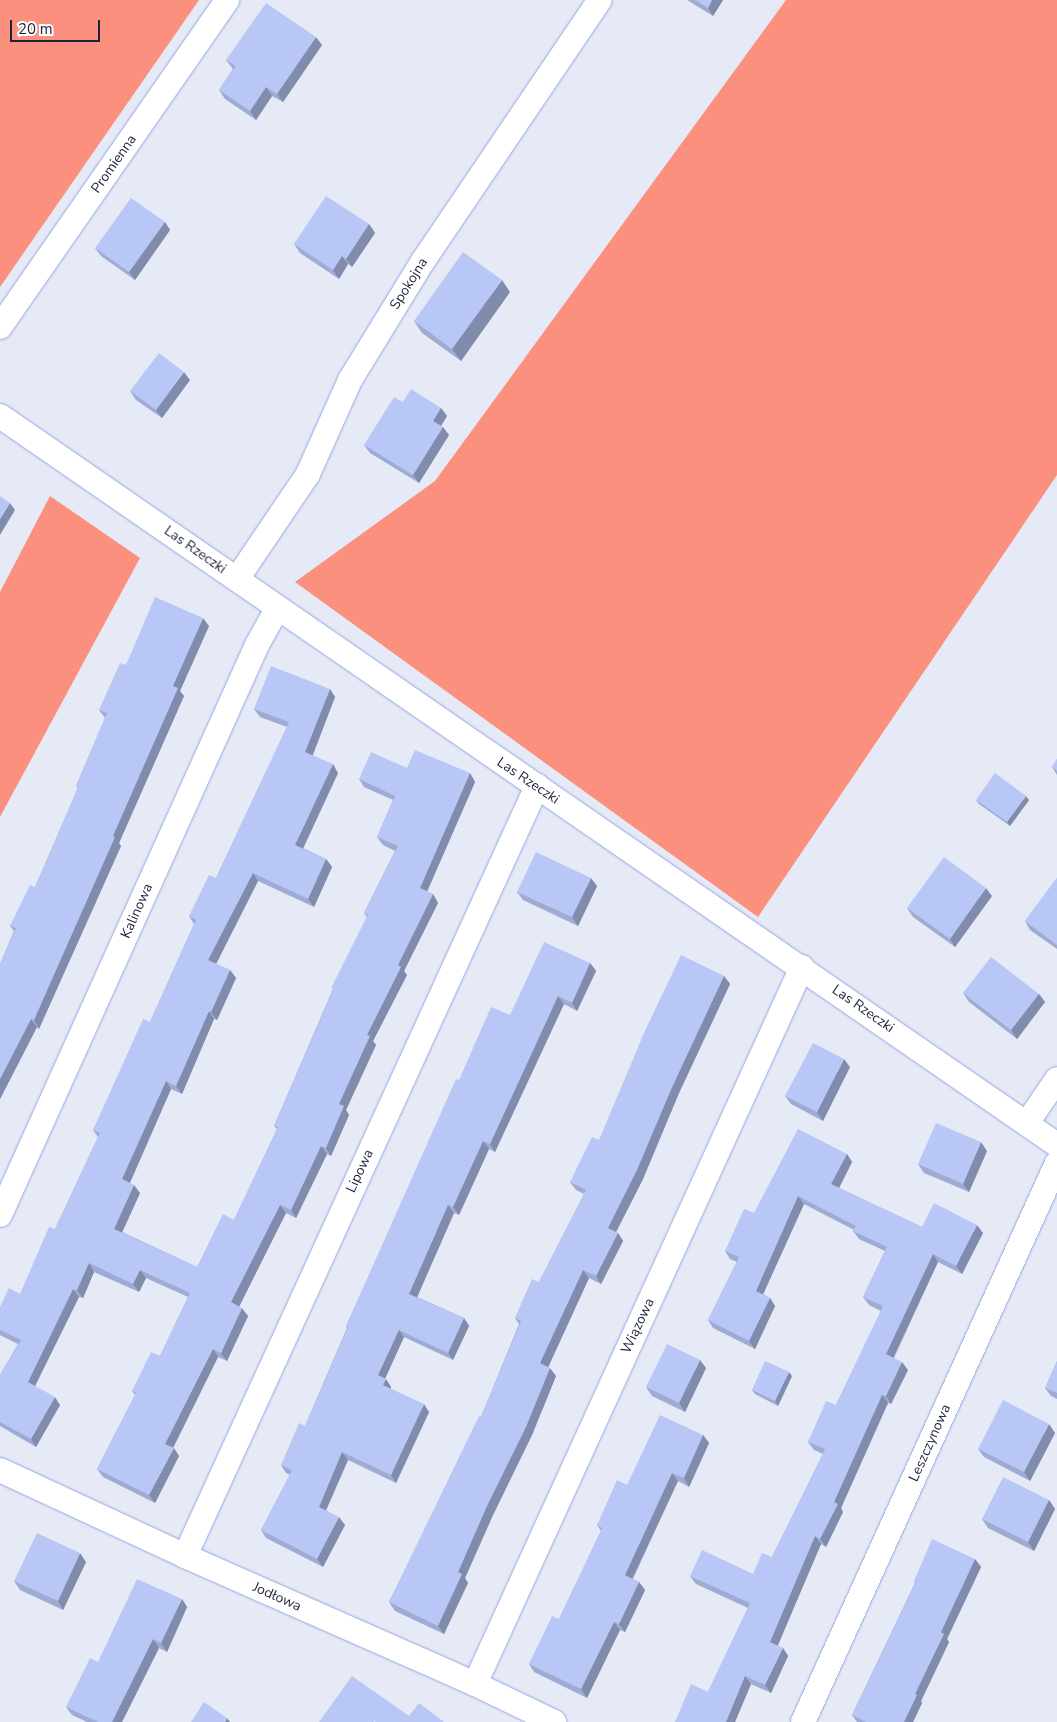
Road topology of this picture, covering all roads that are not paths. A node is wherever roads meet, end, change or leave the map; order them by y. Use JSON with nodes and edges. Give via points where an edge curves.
{"nodes":[{"id":1,"x":227,"y":0,"type":"edge"},
{"id":2,"x":600,"y":0,"type":"edge"},
{"id":3,"x":0,"y":328,"type":"edge"},
{"id":4,"x":0,"y":416,"type":"edge"},
{"id":5,"x":237,"y":579,"type":"junction"},
{"id":6,"x":277,"y":609,"type":"junction"},
{"id":7,"x":536,"y":786,"type":"junction"},
{"id":8,"x":802,"y":967,"type":"junction"},
{"id":9,"x":1057,"y":1079,"type":"edge"},
{"id":10,"x":1027,"y":1123,"type":"junction"},
{"id":11,"x":1057,"y":1145,"type":"edge"},
{"id":12,"x":1057,"y":1163,"type":"edge"},
{"id":13,"x":0,"y":1215,"type":"edge"},
{"id":14,"x":0,"y":1470,"type":"edge"},
{"id":15,"x":185,"y":1556,"type":"junction"},
{"id":16,"x":475,"y":1684,"type":"junction"},
{"id":17,"x":554,"y":1722,"type":"edge"},
{"id":18,"x":803,"y":1722,"type":"edge"}],
"edges":[{"from":1,"to":3,"type":"street","name":"Promienna"},
{"from":2,"to":5,"type":"street","name":"Spokojna","via":[[423,261],[350,380],[308,474]]},
{"from":4,"to":5,"type":"street","name":"Las Rzeczki"},
{"from":5,"to":6,"type":"street","name":"Las Rzeczki"},
{"from":6,"to":7,"type":"street","name":"Las Rzeczki"},
{"from":6,"to":13,"type":"street","name":"Kalinowa"},
{"from":7,"to":8,"type":"street","name":"Las Rzeczki"},
{"from":7,"to":15,"type":"street","name":"Lipowa"},
{"from":8,"to":10,"type":"street","name":"Las Rzeczki"},
{"from":8,"to":16,"type":"street","name":"Wiązowa"},
{"from":9,"to":10,"type":"street"},
{"from":10,"to":11,"type":"street","name":"Las Rzeczki"},
{"from":12,"to":18,"type":"street","name":"Leszczynowa"},
{"from":14,"to":15,"type":"street","name":"Jodłowa"},
{"from":15,"to":16,"type":"street","name":"Jodłowa"},
{"from":16,"to":17,"type":"street","name":"Jodłowa"}]}
